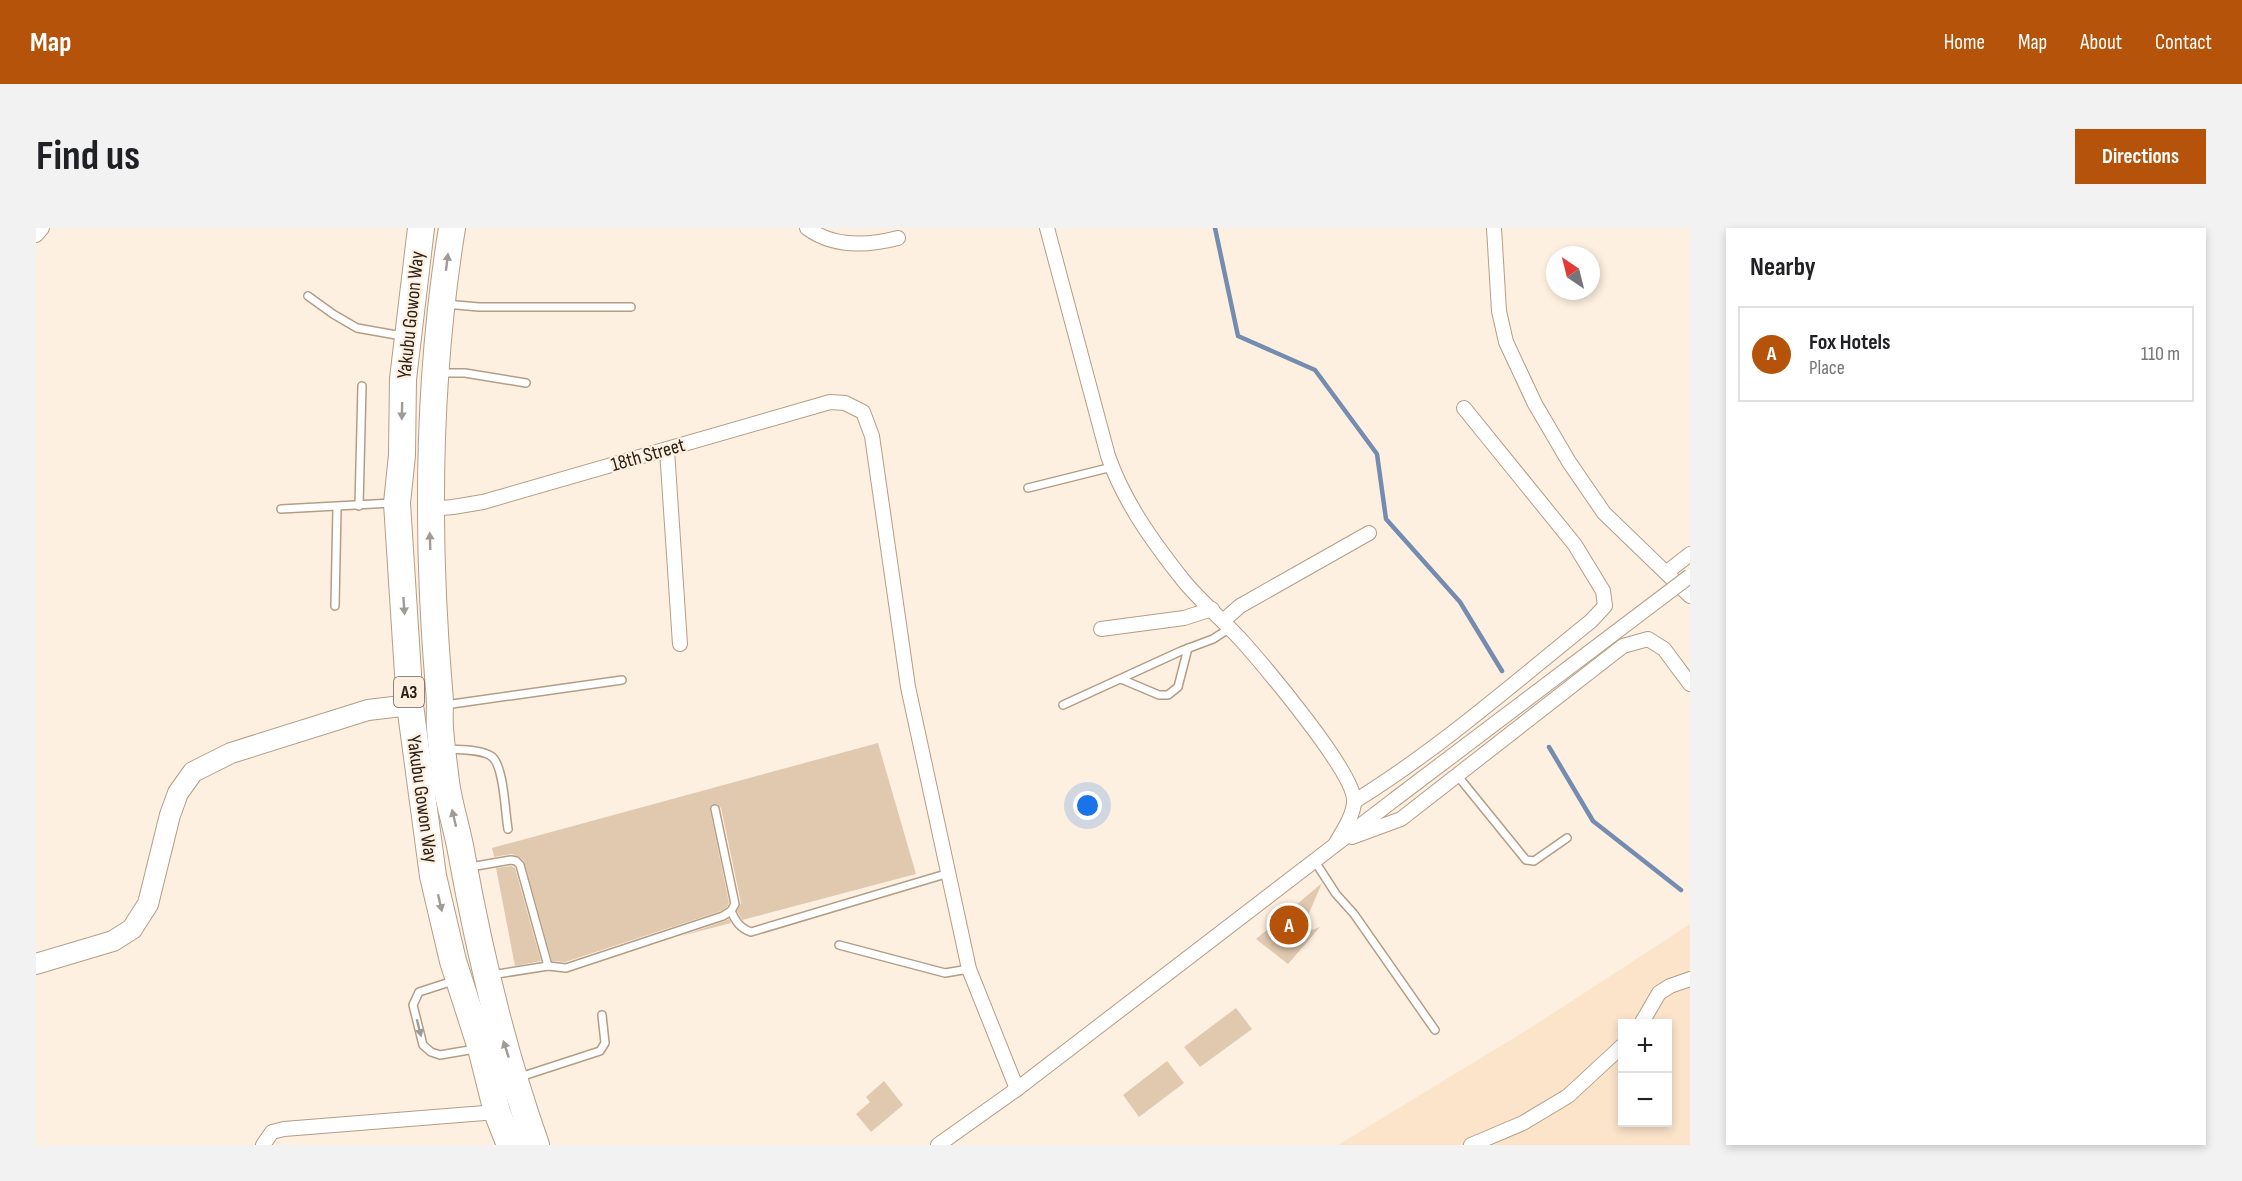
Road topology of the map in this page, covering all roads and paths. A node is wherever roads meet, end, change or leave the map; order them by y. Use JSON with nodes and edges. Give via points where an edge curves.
{"nodes":[{"id":1,"x":42,"y":228,"type":"edge"},
{"id":2,"x":421,"y":228,"type":"edge"},
{"id":3,"x":452,"y":228,"type":"edge"},
{"id":4,"x":807,"y":228,"type":"edge"},
{"id":5,"x":1047,"y":228,"type":"edge"},
{"id":6,"x":1494,"y":228,"type":"edge"},
{"id":7,"x":36,"y":235,"type":"edge"},
{"id":8,"x":898,"y":238,"type":"dead end"},
{"id":9,"x":308,"y":296,"type":"dead end"},
{"id":10,"x":443,"y":304,"type":"junction"},
{"id":11,"x":631,"y":307,"type":"dead end"},
{"id":12,"x":408,"y":337,"type":"junction"},
{"id":13,"x":437,"y":373,"type":"junction"},
{"id":14,"x":526,"y":382,"type":"dead end"},
{"id":15,"x":362,"y":386,"type":"dead end"},
{"id":16,"x":1464,"y":408,"type":"dead end"},
{"id":17,"x":667,"y":450,"type":"junction"},
{"id":18,"x":1112,"y":467,"type":"junction"},
{"id":19,"x":1028,"y":488,"type":"dead end"},
{"id":20,"x":397,"y":503,"type":"junction"},
{"id":21,"x":359,"y":506,"type":"junction"},
{"id":22,"x":337,"y":507,"type":"junction"},
{"id":23,"x":281,"y":509,"type":"dead end"},
{"id":24,"x":429,"y":509,"type":"junction"},
{"id":25,"x":1368,"y":533,"type":"dead end"},
{"id":26,"x":1690,"y":554,"type":"edge"},
{"id":27,"x":1667,"y":572,"type":"junction"},
{"id":28,"x":1690,"y":576,"type":"edge"},
{"id":29,"x":1690,"y":596,"type":"edge"},
{"id":30,"x":335,"y":606,"type":"dead end"},
{"id":31,"x":1212,"y":609,"type":"junction"},
{"id":32,"x":1226,"y":624,"type":"junction"},
{"id":33,"x":1101,"y":629,"type":"dead end"},
{"id":34,"x":680,"y":644,"type":"dead end"},
{"id":35,"x":1188,"y":648,"type":"junction"},
{"id":36,"x":1121,"y":679,"type":"junction"},
{"id":37,"x":622,"y":680,"type":"dead end"},
{"id":38,"x":1690,"y":684,"type":"edge"},
{"id":39,"x":410,"y":705,"type":"junction"},
{"id":40,"x":440,"y":705,"type":"junction"},
{"id":41,"x":1063,"y":705,"type":"dead end"},
{"id":42,"x":442,"y":748,"type":"junction"},
{"id":43,"x":1457,"y":775,"type":"junction"},
{"id":44,"x":1354,"y":801,"type":"junction"},
{"id":45,"x":715,"y":809,"type":"dead end"},
{"id":46,"x":508,"y":829,"type":"dead end"},
{"id":47,"x":1567,"y":838,"type":"dead end"},
{"id":48,"x":1336,"y":843,"type":"junction"},
{"id":49,"x":1314,"y":860,"type":"junction"},
{"id":50,"x":464,"y":868,"type":"junction"},
{"id":51,"x":949,"y":873,"type":"junction"},
{"id":52,"x":731,"y":911,"type":"junction"},
{"id":53,"x":839,"y":945,"type":"dead end"},
{"id":54,"x":36,"y":964,"type":"edge"},
{"id":55,"x":548,"y":966,"type":"junction"},
{"id":56,"x":969,"y":969,"type":"junction"},
{"id":57,"x":485,"y":976,"type":"junction"},
{"id":58,"x":458,"y":979,"type":"junction"},
{"id":59,"x":1690,"y":979,"type":"edge"},
{"id":60,"x":602,"y":1014,"type":"dead end"},
{"id":61,"x":1643,"y":1019,"type":"edge"},
{"id":62,"x":1435,"y":1030,"type":"dead end"},
{"id":63,"x":481,"y":1048,"type":"junction"},
{"id":64,"x":1618,"y":1051,"type":"edge"},
{"id":65,"x":515,"y":1079,"type":"junction"},
{"id":66,"x":1017,"y":1089,"type":"junction"},
{"id":67,"x":497,"y":1112,"type":"junction"},
{"id":68,"x":263,"y":1145,"type":"edge"},
{"id":69,"x":510,"y":1145,"type":"edge"},
{"id":70,"x":536,"y":1145,"type":"edge"},
{"id":71,"x":938,"y":1145,"type":"edge"},
{"id":72,"x":1471,"y":1145,"type":"edge"}],
"edges":[{"from":1,"to":7,"type":"street"},
{"from":2,"to":12,"type":"highway","name":"Yakubu Gowon Way","number":"A3"},
{"from":10,"to":3,"type":"highway","name":"Yakubu Gowon Way","number":"A3","one_way":true},
{"from":4,"to":8,"type":"street","via":[[824,239],[843,243],[878,243]]},
{"from":5,"to":18,"type":"street"},
{"from":6,"to":27,"type":"street","via":[[1499,311],[1506,342],[1535,404],[1604,513]]},
{"from":9,"to":12,"type":"lane","via":[[357,327]]},
{"from":10,"to":11,"type":"lane"},
{"from":10,"to":13,"type":"highway","name":"Yakubu Gowon Way","number":"A3"},
{"from":12,"to":20,"type":"highway","name":"Yakubu Gowon Way","number":"A3","one_way":true},
{"from":13,"to":14,"type":"lane"},
{"from":13,"to":24,"type":"highway","name":"Yakubu Gowon Way","number":"A3"},
{"from":15,"to":21,"type":"lane"},
{"from":16,"to":44,"type":"street","via":[[1575,545],[1603,591],[1605,606],[1450,734]]},
{"from":17,"to":24,"type":"street","name":"18th Street","via":[[483,501]]},
{"from":17,"to":34,"type":"street"},
{"from":17,"to":51,"type":"street","name":"18th Street","via":[[830,402],[845,403],[863,412],[872,436],[908,687]]},
{"from":18,"to":19,"type":"lane"},
{"from":18,"to":31,"type":"street","via":[[1129,504],[1184,581]]},
{"from":20,"to":21,"type":"lane"},
{"from":20,"to":39,"type":"highway","name":"Yakubu Gowon Way","number":"A3","one_way":true},
{"from":21,"to":22,"type":"lane"},
{"from":22,"to":23,"type":"lane"},
{"from":22,"to":30,"type":"lane"},
{"from":40,"to":24,"type":"highway","name":"Yakubu Gowon Way","number":"A3","one_way":true},
{"from":25,"to":32,"type":"street","via":[[1240,606]]},
{"from":26,"to":27,"type":"street"},
{"from":27,"to":29,"type":"street"},
{"from":28,"to":48,"type":"street","bridge":true},
{"from":31,"to":32,"type":"street"},
{"from":31,"to":33,"type":"street","via":[[1184,618]]},
{"from":32,"to":35,"type":"lane","via":[[1213,639]]},
{"from":32,"to":44,"type":"street","via":[[1328,749],[1347,777]]},
{"from":35,"to":36,"type":"lane"},
{"from":35,"to":36,"type":"lane","via":[[1178,687],[1168,695]]},
{"from":36,"to":41,"type":"lane"},
{"from":37,"to":40,"type":"lane"},
{"from":38,"to":43,"type":"street","via":[[1664,649],[1648,639],[1623,646]]},
{"from":39,"to":54,"type":"street","via":[[368,710],[315,726],[231,753],[193,772],[178,793],[148,904],[132,929],[112,941]]},
{"from":39,"to":58,"type":"highway","name":"Yakubu Gowon Way","number":"A3","one_way":true,"via":[[433,876]]},
{"from":40,"to":42,"type":"highway","name":"Yakubu Gowon Way","number":"A3"},
{"from":42,"to":46,"type":"lane","via":[[491,756],[498,765]]},
{"from":50,"to":42,"type":"highway","name":"Yakubu Gowon Way","number":"A3","one_way":true},
{"from":43,"to":47,"type":"lane","via":[[1526,860],[1534,861]]},
{"from":43,"to":48,"type":"street","via":[[1401,819]]},
{"from":44,"to":48,"type":"street","via":[[1350,818]]},
{"from":45,"to":52,"type":"lane","via":[[735,904]]},
{"from":48,"to":49,"type":"street"},
{"from":49,"to":62,"type":"lane"},
{"from":49,"to":66,"type":"street"},
{"from":50,"to":55,"type":"lane","via":[[511,860],[520,865]]},
{"from":50,"to":57,"type":"highway","name":"Yakubu Gowon Way","number":"A3"},
{"from":51,"to":52,"type":"lane","via":[[751,932],[736,922]]},
{"from":51,"to":56,"type":"street"},
{"from":52,"to":55,"type":"lane","via":[[566,968]]},
{"from":53,"to":56,"type":"lane","via":[[945,973]]},
{"from":55,"to":57,"type":"lane"},
{"from":56,"to":66,"type":"street"},
{"from":65,"to":57,"type":"highway","name":"Yakubu Gowon Way","number":"A3","one_way":true},
{"from":58,"to":63,"type":"highway","name":"Yakubu Gowon Way","number":"A3"},
{"from":58,"to":63,"type":"lane","one_way":true,"via":[[418,992],[413,1005],[423,1045],[440,1056]]},
{"from":59,"to":61,"type":"street","via":[[1659,993]]},
{"from":60,"to":65,"type":"lane","via":[[605,1043],[600,1051]]},
{"from":63,"to":67,"type":"highway","name":"Yakubu Gowon Way","number":"A3"},
{"from":64,"to":72,"type":"street","via":[[1568,1096],[1523,1123]]},
{"from":65,"to":70,"type":"highway","name":"Yakubu Gowon Way","number":"A3"},
{"from":66,"to":71,"type":"street"},
{"from":67,"to":68,"type":"street","via":[[284,1129],[272,1132]]},
{"from":67,"to":69,"type":"highway","name":"Yakubu Gowon Way","number":"A3"}]}
